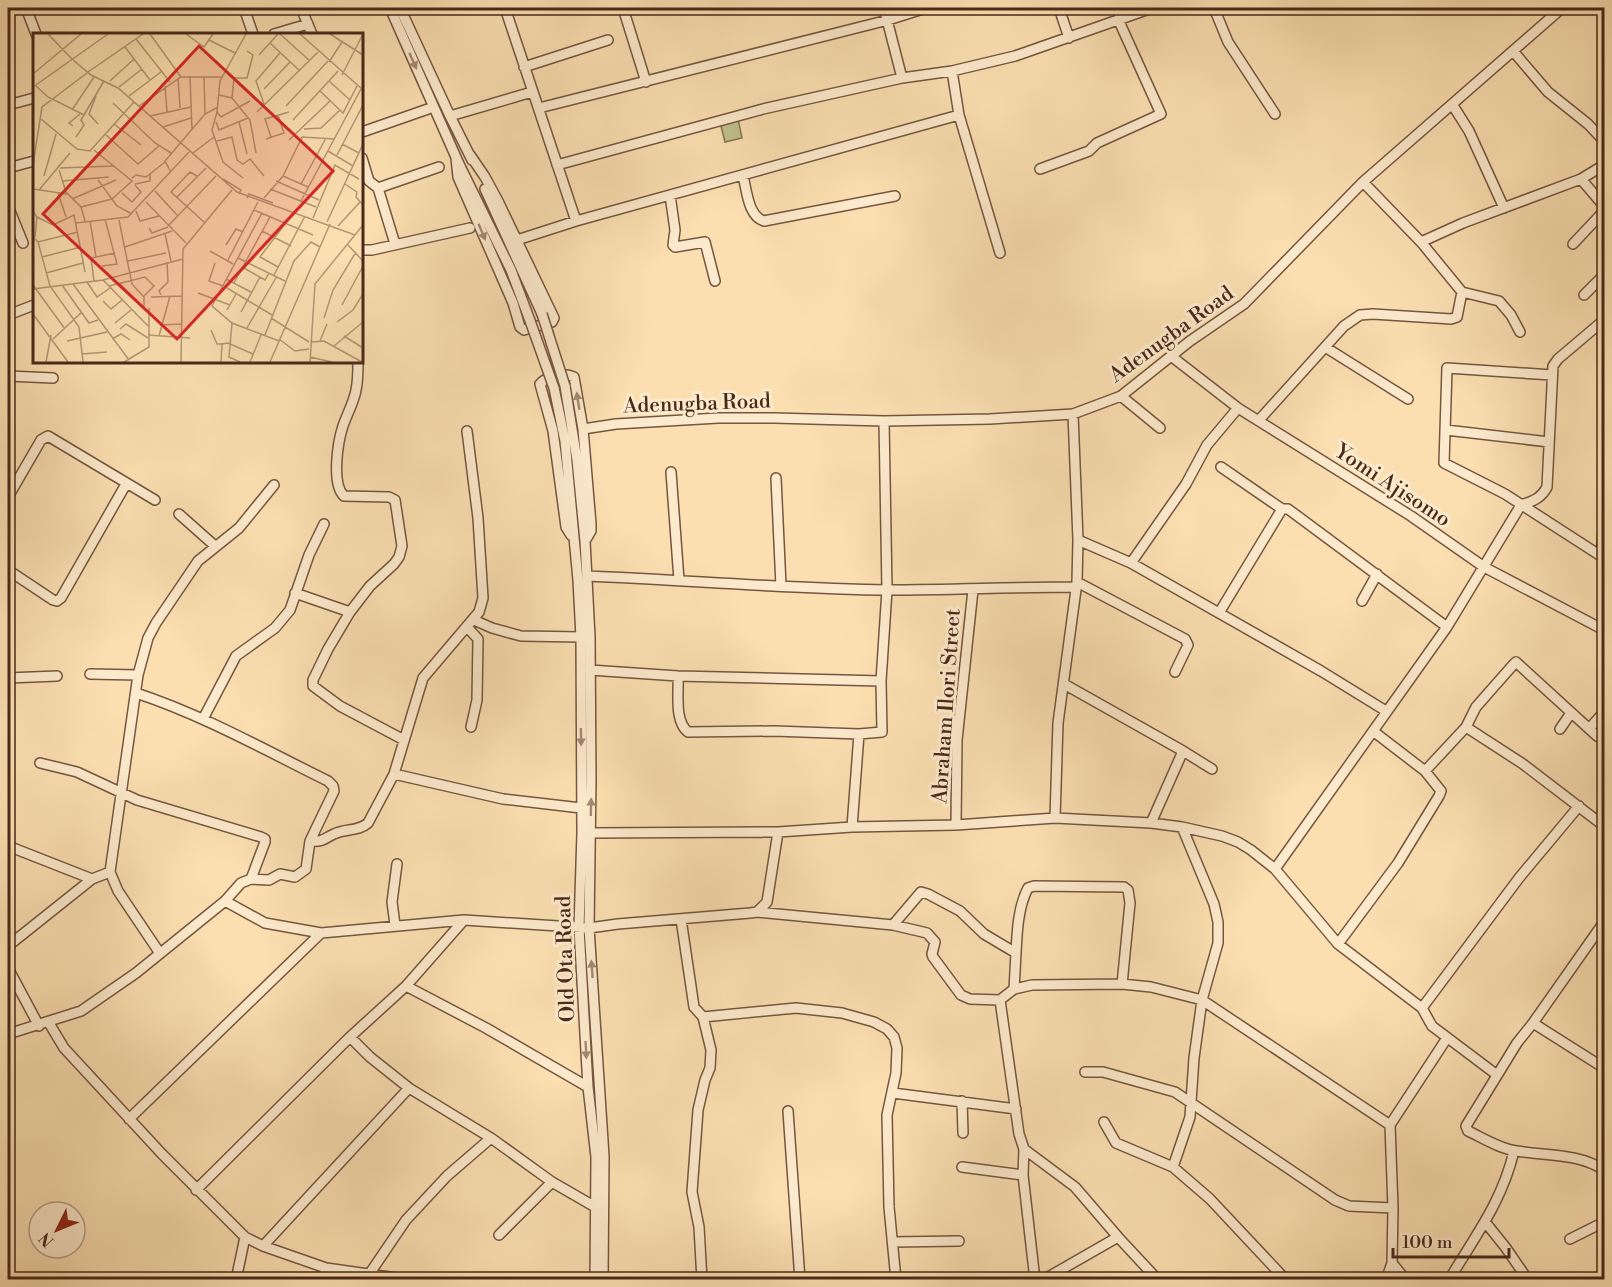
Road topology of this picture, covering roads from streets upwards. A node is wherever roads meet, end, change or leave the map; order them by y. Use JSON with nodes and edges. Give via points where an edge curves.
{"nodes":[{"id":1,"x":26,"y":8,"type":"edge"},
{"id":2,"x":244,"y":8,"type":"edge"},
{"id":3,"x":301,"y":8,"type":"edge"},
{"id":4,"x":390,"y":8,"type":"edge"},
{"id":5,"x":400,"y":8,"type":"edge"},
{"id":6,"x":505,"y":8,"type":"edge"},
{"id":7,"x":623,"y":8,"type":"edge"},
{"id":8,"x":884,"y":8,"type":"edge"},
{"id":9,"x":926,"y":8,"type":"edge"},
{"id":10,"x":1059,"y":8,"type":"edge"},
{"id":11,"x":1152,"y":8,"type":"edge"},
{"id":12,"x":1214,"y":8,"type":"edge"},
{"id":13,"x":1562,"y":8,"type":"edge"},
{"id":14,"x":1118,"y":19,"type":"junction"},
{"id":15,"x":888,"y":20,"type":"junction"},
{"id":16,"x":308,"y":24,"type":"junction"},
{"id":17,"x":36,"y":33,"type":"edge"},
{"id":18,"x":253,"y":33,"type":"edge"},
{"id":19,"x":277,"y":33,"type":"edge"},
{"id":20,"x":312,"y":33,"type":"edge"},
{"id":21,"x":1069,"y":38,"type":"junction"},
{"id":22,"x":608,"y":40,"type":"dead end"},
{"id":23,"x":1513,"y":51,"type":"junction"},
{"id":24,"x":524,"y":67,"type":"junction"},
{"id":25,"x":952,"y":71,"type":"junction"},
{"id":26,"x":902,"y":78,"type":"junction"},
{"id":27,"x":646,"y":82,"type":"junction"},
{"id":28,"x":532,"y":92,"type":"junction"},
{"id":29,"x":33,"y":98,"type":"edge"},
{"id":30,"x":1452,"y":104,"type":"junction"},
{"id":31,"x":8,"y":105,"type":"edge"},
{"id":32,"x":538,"y":108,"type":"junction"},
{"id":33,"x":428,"y":110,"type":"dead end"},
{"id":34,"x":1275,"y":114,"type":"dead end"},
{"id":35,"x":959,"y":115,"type":"junction"},
{"id":36,"x":450,"y":116,"type":"junction"},
{"id":37,"x":363,"y":132,"type":"edge"},
{"id":38,"x":1605,"y":141,"type":"edge"},
{"id":39,"x":470,"y":155,"type":"junction"},
{"id":40,"x":456,"y":158,"type":"junction"},
{"id":41,"x":33,"y":161,"type":"edge"},
{"id":42,"x":363,"y":161,"type":"edge"},
{"id":43,"x":557,"y":165,"type":"junction"},
{"id":44,"x":1605,"y":165,"type":"edge"},
{"id":45,"x":440,"y":167,"type":"dead end"},
{"id":46,"x":8,"y":168,"type":"edge"},
{"id":47,"x":1040,"y":169,"type":"dead end"},
{"id":48,"x":743,"y":176,"type":"junction"},
{"id":49,"x":1581,"y":179,"type":"junction"},
{"id":50,"x":1363,"y":182,"type":"junction"},
{"id":51,"x":378,"y":188,"type":"junction"},
{"id":52,"x":670,"y":195,"type":"junction"},
{"id":53,"x":895,"y":196,"type":"dead end"},
{"id":54,"x":8,"y":206,"type":"edge"},
{"id":55,"x":1605,"y":206,"type":"edge"},
{"id":56,"x":1504,"y":208,"type":"junction"},
{"id":57,"x":1605,"y":212,"type":"edge"},
{"id":58,"x":576,"y":221,"type":"junction"},
{"id":59,"x":470,"y":228,"type":"dead end"},
{"id":60,"x":517,"y":240,"type":"junction"},
{"id":61,"x":1421,"y":242,"type":"junction"},
{"id":62,"x":23,"y":243,"type":"dead end"},
{"id":63,"x":395,"y":244,"type":"junction"},
{"id":64,"x":1573,"y":244,"type":"dead end"},
{"id":65,"x":363,"y":250,"type":"edge"},
{"id":66,"x":1000,"y":253,"type":"dead end"},
{"id":67,"x":1605,"y":275,"type":"edge"},
{"id":68,"x":715,"y":281,"type":"dead end"},
{"id":69,"x":1462,"y":292,"type":"junction"},
{"id":70,"x":1584,"y":295,"type":"dead end"},
{"id":71,"x":33,"y":305,"type":"edge"},
{"id":72,"x":8,"y":315,"type":"edge"},
{"id":73,"x":1605,"y":320,"type":"edge"},
{"id":74,"x":1520,"y":332,"type":"dead end"},
{"id":75,"x":1325,"y":346,"type":"junction"},
{"id":76,"x":1171,"y":356,"type":"junction"},
{"id":77,"x":358,"y":363,"type":"edge"},
{"id":78,"x":1552,"y":375,"type":"junction"},
{"id":79,"x":8,"y":376,"type":"edge"},
{"id":80,"x":53,"y":378,"type":"dead end"},
{"id":81,"x":1121,"y":396,"type":"junction"},
{"id":82,"x":1408,"y":399,"type":"dead end"},
{"id":83,"x":1238,"y":408,"type":"junction"},
{"id":84,"x":1073,"y":414,"type":"junction"},
{"id":85,"x":1259,"y":420,"type":"junction"},
{"id":86,"x":884,"y":421,"type":"junction"},
{"id":87,"x":1160,"y":428,"type":"dead end"},
{"id":88,"x":583,"y":429,"type":"junction"},
{"id":89,"x":1446,"y":430,"type":"junction"},
{"id":90,"x":467,"y":431,"type":"dead end"},
{"id":91,"x":1549,"y":442,"type":"junction"},
{"id":92,"x":1221,"y":468,"type":"dead end"},
{"id":93,"x":671,"y":472,"type":"dead end"},
{"id":94,"x":776,"y":478,"type":"dead end"},
{"id":95,"x":126,"y":484,"type":"junction"},
{"id":96,"x":274,"y":484,"type":"dead end"},
{"id":97,"x":8,"y":497,"type":"edge"},
{"id":98,"x":155,"y":500,"type":"dead end"},
{"id":99,"x":1521,"y":505,"type":"junction"},
{"id":100,"x":1282,"y":508,"type":"junction"},
{"id":101,"x":179,"y":514,"type":"dead end"},
{"id":102,"x":1605,"y":519,"type":"edge"},
{"id":103,"x":324,"y":524,"type":"dead end"},
{"id":104,"x":573,"y":538,"type":"junction"},
{"id":105,"x":1078,"y":540,"type":"junction"},
{"id":106,"x":585,"y":541,"type":"junction"},
{"id":107,"x":215,"y":546,"type":"junction"},
{"id":108,"x":1603,"y":557,"type":"edge"},
{"id":109,"x":1131,"y":563,"type":"junction"},
{"id":110,"x":1484,"y":567,"type":"junction"},
{"id":111,"x":8,"y":570,"type":"edge"},
{"id":112,"x":1377,"y":574,"type":"junction"},
{"id":113,"x":586,"y":576,"type":"junction"},
{"id":114,"x":679,"y":580,"type":"junction"},
{"id":115,"x":1077,"y":584,"type":"junction"},
{"id":116,"x":781,"y":586,"type":"junction"},
{"id":117,"x":886,"y":590,"type":"junction"},
{"id":118,"x":973,"y":590,"type":"junction"},
{"id":119,"x":295,"y":593,"type":"junction"},
{"id":120,"x":1362,"y":601,"type":"dead end"},
{"id":121,"x":350,"y":612,"type":"junction"},
{"id":122,"x":1219,"y":613,"type":"junction"},
{"id":123,"x":474,"y":620,"type":"junction"},
{"id":124,"x":467,"y":627,"type":"junction"},
{"id":125,"x":1447,"y":627,"type":"junction"},
{"id":126,"x":1605,"y":630,"type":"edge"},
{"id":127,"x":586,"y":637,"type":"junction"},
{"id":128,"x":590,"y":670,"type":"junction"},
{"id":129,"x":1175,"y":672,"type":"dead end"},
{"id":130,"x":90,"y":674,"type":"dead end"},
{"id":131,"x":138,"y":675,"type":"junction"},
{"id":132,"x":57,"y":676,"type":"dead end"},
{"id":133,"x":678,"y":676,"type":"junction"},
{"id":134,"x":8,"y":678,"type":"edge"},
{"id":135,"x":881,"y":681,"type":"junction"},
{"id":136,"x":1064,"y":684,"type":"junction"},
{"id":137,"x":136,"y":693,"type":"junction"},
{"id":138,"x":1386,"y":711,"type":"junction"},
{"id":139,"x":1605,"y":712,"type":"edge"},
{"id":140,"x":1571,"y":713,"type":"junction"},
{"id":141,"x":203,"y":720,"type":"junction"},
{"id":142,"x":1466,"y":727,"type":"junction"},
{"id":143,"x":471,"y":728,"type":"dead end"},
{"id":144,"x":1560,"y":729,"type":"dead end"},
{"id":145,"x":1373,"y":731,"type":"junction"},
{"id":146,"x":859,"y":734,"type":"junction"},
{"id":147,"x":404,"y":740,"type":"junction"},
{"id":148,"x":1183,"y":751,"type":"junction"},
{"id":149,"x":40,"y":763,"type":"dead end"},
{"id":150,"x":1212,"y":769,"type":"dead end"},
{"id":151,"x":1425,"y":771,"type":"junction"},
{"id":152,"x":394,"y":774,"type":"junction"},
{"id":153,"x":121,"y":792,"type":"junction"},
{"id":154,"x":1579,"y":806,"type":"junction"},
{"id":155,"x":581,"y":808,"type":"junction"},
{"id":156,"x":1055,"y":818,"type":"junction"},
{"id":157,"x":1151,"y":823,"type":"junction"},
{"id":158,"x":956,"y":825,"type":"junction"},
{"id":159,"x":852,"y":826,"type":"junction"},
{"id":160,"x":1605,"y":826,"type":"edge"},
{"id":161,"x":1182,"y":827,"type":"junction"},
{"id":162,"x":778,"y":832,"type":"junction"},
{"id":163,"x":591,"y":833,"type":"junction"},
{"id":164,"x":310,"y":841,"type":"junction"},
{"id":165,"x":8,"y":846,"type":"edge"},
{"id":166,"x":397,"y":864,"type":"dead end"},
{"id":167,"x":1275,"y":869,"type":"junction"},
{"id":168,"x":110,"y":873,"type":"junction"},
{"id":169,"x":92,"y":879,"type":"junction"},
{"id":170,"x":251,"y":879,"type":"junction"},
{"id":171,"x":225,"y":901,"type":"junction"},
{"id":172,"x":757,"y":912,"type":"junction"},
{"id":173,"x":681,"y":919,"type":"junction"},
{"id":174,"x":464,"y":920,"type":"junction"},
{"id":175,"x":1605,"y":922,"type":"edge"},
{"id":176,"x":394,"y":925,"type":"junction"},
{"id":177,"x":893,"y":925,"type":"junction"},
{"id":178,"x":579,"y":928,"type":"junction"},
{"id":179,"x":589,"y":928,"type":"junction"},
{"id":180,"x":321,"y":933,"type":"junction"},
{"id":181,"x":1601,"y":933,"type":"edge"},
{"id":182,"x":1338,"y":944,"type":"junction"},
{"id":183,"x":8,"y":946,"type":"edge"},
{"id":184,"x":159,"y":952,"type":"junction"},
{"id":185,"x":1016,"y":952,"type":"junction"},
{"id":186,"x":8,"y":968,"type":"edge"},
{"id":187,"x":1122,"y":984,"type":"junction"},
{"id":188,"x":406,"y":986,"type":"junction"},
{"id":189,"x":1014,"y":988,"type":"junction"},
{"id":190,"x":1000,"y":1000,"type":"junction"},
{"id":191,"x":1202,"y":1000,"type":"junction"},
{"id":192,"x":1422,"y":1008,"type":"junction"},
{"id":193,"x":703,"y":1017,"type":"junction"},
{"id":194,"x":49,"y":1023,"type":"junction"},
{"id":195,"x":1533,"y":1023,"type":"junction"},
{"id":196,"x":39,"y":1026,"type":"junction"},
{"id":197,"x":8,"y":1034,"type":"edge"},
{"id":198,"x":350,"y":1037,"type":"junction"},
{"id":199,"x":1447,"y":1038,"type":"junction"},
{"id":200,"x":1605,"y":1068,"type":"edge"},
{"id":201,"x":1085,"y":1072,"type":"dead end"},
{"id":202,"x":1497,"y":1075,"type":"junction"},
{"id":203,"x":588,"y":1087,"type":"junction"},
{"id":204,"x":409,"y":1088,"type":"junction"},
{"id":205,"x":893,"y":1093,"type":"junction"},
{"id":206,"x":962,"y":1101,"type":"junction"},
{"id":207,"x":1192,"y":1102,"type":"junction"},
{"id":208,"x":1016,"y":1109,"type":"junction"},
{"id":209,"x":788,"y":1111,"type":"dead end"},
{"id":210,"x":129,"y":1119,"type":"junction"},
{"id":211,"x":1104,"y":1122,"type":"dead end"},
{"id":212,"x":1390,"y":1125,"type":"junction"},
{"id":213,"x":963,"y":1133,"type":"dead end"},
{"id":214,"x":491,"y":1138,"type":"junction"},
{"id":215,"x":1024,"y":1149,"type":"junction"},
{"id":216,"x":1514,"y":1151,"type":"junction"},
{"id":217,"x":962,"y":1167,"type":"dead end"},
{"id":218,"x":1173,"y":1167,"type":"junction"},
{"id":219,"x":1605,"y":1170,"type":"edge"},
{"id":220,"x":1023,"y":1175,"type":"junction"},
{"id":221,"x":552,"y":1182,"type":"junction"},
{"id":222,"x":196,"y":1190,"type":"junction"},
{"id":223,"x":597,"y":1208,"type":"junction"},
{"id":224,"x":1394,"y":1208,"type":"junction"},
{"id":225,"x":1605,"y":1222,"type":"edge"},
{"id":226,"x":1486,"y":1223,"type":"junction"},
{"id":227,"x":499,"y":1235,"type":"dead end"},
{"id":228,"x":245,"y":1238,"type":"junction"},
{"id":229,"x":1118,"y":1238,"type":"junction"},
{"id":230,"x":1570,"y":1239,"type":"dead end"},
{"id":231,"x":959,"y":1241,"type":"dead end"},
{"id":232,"x":893,"y":1242,"type":"junction"},
{"id":233,"x":262,"y":1246,"type":"junction"},
{"id":234,"x":1392,"y":1263,"type":"junction"},
{"id":235,"x":326,"y":1268,"type":"junction"},
{"id":236,"x":370,"y":1274,"type":"junction"},
{"id":237,"x":236,"y":1280,"type":"edge"},
{"id":238,"x":324,"y":1280,"type":"edge"},
{"id":239,"x":411,"y":1280,"type":"edge"},
{"id":240,"x":595,"y":1280,"type":"edge"},
{"id":241,"x":603,"y":1280,"type":"edge"},
{"id":242,"x":702,"y":1280,"type":"edge"},
{"id":243,"x":800,"y":1280,"type":"edge"},
{"id":244,"x":896,"y":1280,"type":"edge"},
{"id":245,"x":1035,"y":1280,"type":"edge"},
{"id":246,"x":1043,"y":1280,"type":"edge"},
{"id":247,"x":1158,"y":1280,"type":"edge"},
{"id":248,"x":1286,"y":1280,"type":"edge"},
{"id":249,"x":1386,"y":1280,"type":"edge"},
{"id":250,"x":1406,"y":1280,"type":"edge"},
{"id":251,"x":1449,"y":1280,"type":"edge"},
{"id":252,"x":1528,"y":1280,"type":"edge"}],
"edges":[{"from":1,"to":17,"type":"street"},
{"from":2,"to":18,"type":"street"},
{"from":3,"to":16,"type":"street"},
{"from":4,"to":40,"type":"street","one_way":true},
{"from":5,"to":36,"type":"street"},
{"from":6,"to":24,"type":"street"},
{"from":7,"to":27,"type":"street"},
{"from":8,"to":15,"type":"street"},
{"from":9,"to":15,"type":"street"},
{"from":10,"to":21,"type":"street"},
{"from":11,"to":14,"type":"street"},
{"from":12,"to":34,"type":"street","via":[[1228,42]]},
{"from":13,"to":23,"type":"street","name":"Adenugba Road"},
{"from":14,"to":21,"type":"street"},
{"from":14,"to":47,"type":"street","via":[[1161,114],[1097,143],[1089,152]]},
{"from":15,"to":26,"type":"street"},
{"from":15,"to":27,"type":"street"},
{"from":16,"to":19,"type":"street"},
{"from":16,"to":20,"type":"street"},
{"from":21,"to":25,"type":"street"},
{"from":22,"to":24,"type":"street"},
{"from":23,"to":30,"type":"street","name":"Adenugba Road"},
{"from":23,"to":38,"type":"street","via":[[1548,92]]},
{"from":24,"to":28,"type":"street"},
{"from":25,"to":26,"type":"street"},
{"from":25,"to":35,"type":"street"},
{"from":26,"to":43,"type":"street","via":[[763,109]]},
{"from":27,"to":32,"type":"street"},
{"from":28,"to":32,"type":"street"},
{"from":28,"to":36,"type":"street"},
{"from":29,"to":31,"type":"street"},
{"from":30,"to":50,"type":"street","name":"Adenugba Road"},
{"from":30,"to":56,"type":"street","via":[[1469,131]]},
{"from":32,"to":43,"type":"street"},
{"from":33,"to":37,"type":"street"},
{"from":35,"to":48,"type":"street"},
{"from":35,"to":66,"type":"street"},
{"from":36,"to":39,"type":"street"},
{"from":39,"to":60,"type":"street"},
{"from":39,"to":106,"type":"street","bridge":true,"via":[[542,314],[565,386]]},
{"from":40,"to":60,"type":"street","one_way":true,"via":[[458,177],[524,330],[554,318]]},
{"from":40,"to":104,"type":"street","bridge":true,"via":[[511,270],[554,388],[565,441]]},
{"from":41,"to":46,"type":"street"},
{"from":42,"to":51,"type":"street","via":[[369,181]]},
{"from":43,"to":58,"type":"street"},
{"from":44,"to":49,"type":"street"},
{"from":45,"to":51,"type":"street"},
{"from":48,"to":52,"type":"street"},
{"from":48,"to":53,"type":"street","via":[[753,214],[764,221]]},
{"from":49,"to":55,"type":"street"},
{"from":49,"to":56,"type":"street"},
{"from":50,"to":61,"type":"street"},
{"from":50,"to":76,"type":"street","name":"Adenugba Road","via":[[1244,304]]},
{"from":51,"to":63,"type":"street"},
{"from":52,"to":58,"type":"street"},
{"from":52,"to":68,"type":"street","via":[[673,245],[705,242]]},
{"from":54,"to":62,"type":"street"},
{"from":56,"to":61,"type":"street"},
{"from":57,"to":64,"type":"street"},
{"from":58,"to":60,"type":"street"},
{"from":59,"to":63,"type":"street"},
{"from":61,"to":69,"type":"street"},
{"from":63,"to":65,"type":"street"},
{"from":67,"to":70,"type":"street"},
{"from":69,"to":74,"type":"street","via":[[1499,302]]},
{"from":69,"to":75,"type":"street","via":[[1457,317],[1360,315]]},
{"from":71,"to":72,"type":"street"},
{"from":73,"to":78,"type":"street","via":[[1558,359]]},
{"from":75,"to":82,"type":"street"},
{"from":75,"to":85,"type":"street"},
{"from":76,"to":81,"type":"street","name":"Adenugba Road"},
{"from":76,"to":83,"type":"street","name":"Yomi Ajisomo"},
{"from":77,"to":121,"type":"street","via":[[356,391],[342,429],[338,486],[344,496],[393,498],[397,503],[402,546],[394,564]]},
{"from":78,"to":89,"type":"street","via":[[1447,368]]},
{"from":78,"to":91,"type":"street"},
{"from":79,"to":80,"type":"street"},
{"from":81,"to":84,"type":"street","name":"Adenugba Road"},
{"from":81,"to":87,"type":"street"},
{"from":83,"to":85,"type":"street","name":"Yomi Ajisomo"},
{"from":83,"to":109,"type":"street","via":[[1208,445]]},
{"from":84,"to":86,"type":"street","name":"Adenugba Road"},
{"from":84,"to":105,"type":"street"},
{"from":85,"to":110,"type":"street","name":"Yomi Ajisomo"},
{"from":86,"to":88,"type":"street","name":"Adenugba Road","via":[[718,418]]},
{"from":86,"to":117,"type":"street"},
{"from":88,"to":104,"type":"street","one_way":true,"via":[[574,377],[566,374],[541,381],[553,431],[566,527]]},
{"from":88,"to":106,"type":"street","via":[[591,524]]},
{"from":89,"to":91,"type":"street"},
{"from":89,"to":99,"type":"street","via":[[1444,464]]},
{"from":90,"to":123,"type":"street","via":[[483,598]]},
{"from":91,"to":99,"type":"street","via":[[1546,488],[1538,498]]},
{"from":92,"to":100,"type":"street"},
{"from":93,"to":114,"type":"street"},
{"from":94,"to":116,"type":"street"},
{"from":95,"to":97,"type":"street","via":[[48,436],[40,440]]},
{"from":95,"to":98,"type":"street"},
{"from":95,"to":111,"type":"street","via":[[57,601]]},
{"from":96,"to":107,"type":"street","via":[[239,528]]},
{"from":99,"to":108,"type":"street"},
{"from":99,"to":110,"type":"street"},
{"from":100,"to":112,"type":"street"},
{"from":100,"to":122,"type":"street"},
{"from":101,"to":107,"type":"street"},
{"from":102,"to":108,"type":"street"},
{"from":103,"to":119,"type":"street"},
{"from":104,"to":127,"type":"street"},
{"from":105,"to":109,"type":"street"},
{"from":105,"to":115,"type":"street"},
{"from":106,"to":113,"type":"street"},
{"from":107,"to":131,"type":"street","via":[[198,561],[156,623]]},
{"from":109,"to":122,"type":"street"},
{"from":110,"to":125,"type":"street"},
{"from":110,"to":126,"type":"street","name":"Yomi Ajisomo"},
{"from":112,"to":120,"type":"street"},
{"from":112,"to":125,"type":"street"},
{"from":113,"to":114,"type":"street"},
{"from":113,"to":127,"type":"street"},
{"from":114,"to":116,"type":"street"},
{"from":115,"to":118,"type":"street"},
{"from":115,"to":129,"type":"street","via":[[1185,639],[1188,645]]},
{"from":115,"to":136,"type":"street"},
{"from":116,"to":117,"type":"street"},
{"from":117,"to":118,"type":"street"},
{"from":117,"to":135,"type":"street"},
{"from":118,"to":158,"type":"street","name":"Abraham Ilori Street","via":[[957,740]]},
{"from":119,"to":121,"type":"street"},
{"from":119,"to":141,"type":"street","via":[[290,610],[275,628],[236,656]]},
{"from":121,"to":147,"type":"street","via":[[313,686],[340,706]]},
{"from":122,"to":138,"type":"street"},
{"from":123,"to":124,"type":"street"},
{"from":123,"to":127,"type":"street","via":[[520,636]]},
{"from":124,"to":143,"type":"street","via":[[478,639],[477,700]]},
{"from":124,"to":147,"type":"street","via":[[423,678]]},
{"from":125,"to":138,"type":"street"},
{"from":127,"to":128,"type":"street","name":"Old Ota Road"},
{"from":127,"to":155,"type":"street","name":"Old Ota Road","one_way":true},
{"from":128,"to":133,"type":"street"},
{"from":163,"to":128,"type":"street","name":"Old Ota Road","one_way":true},
{"from":130,"to":131,"type":"street"},
{"from":131,"to":137,"type":"street"},
{"from":132,"to":134,"type":"street"},
{"from":133,"to":135,"type":"street"},
{"from":133,"to":146,"type":"street","via":[[680,720],[688,732]]},
{"from":135,"to":146,"type":"street","via":[[882,732]]},
{"from":136,"to":148,"type":"street"},
{"from":136,"to":156,"type":"street","via":[[1058,723]]},
{"from":137,"to":141,"type":"street"},
{"from":137,"to":153,"type":"street"},
{"from":138,"to":145,"type":"street"},
{"from":139,"to":140,"type":"street","via":[[1593,733]]},
{"from":140,"to":142,"type":"street","via":[[1516,662],[1476,707]]},
{"from":140,"to":144,"type":"street"},
{"from":141,"to":164,"type":"street","via":[[333,786]]},
{"from":142,"to":151,"type":"street"},
{"from":142,"to":154,"type":"street"},
{"from":145,"to":151,"type":"street"},
{"from":145,"to":167,"type":"street"},
{"from":146,"to":159,"type":"street"},
{"from":147,"to":152,"type":"street"},
{"from":148,"to":150,"type":"street"},
{"from":148,"to":157,"type":"street"},
{"from":149,"to":153,"type":"street","via":[[77,772]]},
{"from":151,"to":182,"type":"street","via":[[1441,791],[1439,796],[1398,862]]},
{"from":152,"to":155,"type":"street","via":[[503,799]]},
{"from":152,"to":164,"type":"street","via":[[362,829],[335,833],[323,842]]},
{"from":153,"to":168,"type":"street"},
{"from":153,"to":170,"type":"street","via":[[265,839]]},
{"from":154,"to":160,"type":"street"},
{"from":154,"to":192,"type":"street","via":[[1519,878]]},
{"from":155,"to":178,"type":"street","name":"Old Ota Road"},
{"from":156,"to":157,"type":"street"},
{"from":156,"to":158,"type":"street"},
{"from":157,"to":161,"type":"street"},
{"from":158,"to":159,"type":"street"},
{"from":159,"to":162,"type":"street"},
{"from":161,"to":167,"type":"street","via":[[1238,842]]},
{"from":161,"to":191,"type":"street","via":[[1218,922],[1216,956]]},
{"from":162,"to":163,"type":"street"},
{"from":162,"to":172,"type":"street","via":[[767,902]]},
{"from":163,"to":179,"type":"street","name":"Old Ota Road"},
{"from":164,"to":170,"type":"street","via":[[303,873],[295,877],[280,874],[269,880]]},
{"from":165,"to":169,"type":"street"},
{"from":166,"to":176,"type":"street","via":[[392,902]]},
{"from":167,"to":182,"type":"street"},
{"from":168,"to":169,"type":"street"},
{"from":168,"to":184,"type":"street"},
{"from":169,"to":183,"type":"street"},
{"from":170,"to":171,"type":"street","via":[[241,883]]},
{"from":171,"to":180,"type":"street","via":[[266,923]]},
{"from":171,"to":184,"type":"street"},
{"from":172,"to":173,"type":"street"},
{"from":172,"to":177,"type":"street"},
{"from":173,"to":179,"type":"street"},
{"from":173,"to":193,"type":"street","via":[[694,1007]]},
{"from":174,"to":176,"type":"street"},
{"from":174,"to":178,"type":"street"},
{"from":174,"to":188,"type":"street"},
{"from":175,"to":181,"type":"street"},
{"from":176,"to":180,"type":"street"},
{"from":177,"to":185,"type":"street","via":[[921,892],[960,911],[984,934]]},
{"from":177,"to":190,"type":"street","via":[[932,936],[933,957],[961,995]]},
{"from":178,"to":179,"type":"street"},
{"from":178,"to":203,"type":"street","name":"Old Ota Road","one_way":true},
{"from":241,"to":179,"type":"street","name":"Old Ota Road","one_way":true,"via":[[604,1156]]},
{"from":180,"to":210,"type":"street"},
{"from":181,"to":195,"type":"street"},
{"from":182,"to":192,"type":"street"},
{"from":184,"to":194,"type":"street","via":[[81,1011]]},
{"from":185,"to":187,"type":"street","via":[[1017,930],[1028,888],[1124,887],[1130,903]]},
{"from":185,"to":189,"type":"street"},
{"from":186,"to":196,"type":"street"},
{"from":187,"to":189,"type":"street"},
{"from":187,"to":191,"type":"street"},
{"from":188,"to":198,"type":"street"},
{"from":188,"to":203,"type":"street"},
{"from":189,"to":190,"type":"street"},
{"from":190,"to":208,"type":"street"},
{"from":191,"to":207,"type":"street"},
{"from":191,"to":212,"type":"street"},
{"from":192,"to":199,"type":"street","via":[[1432,1026]]},
{"from":193,"to":205,"type":"street","via":[[796,1008],[863,1018],[887,1029],[894,1037],[897,1062]]},
{"from":193,"to":242,"type":"street","via":[[711,1060],[698,1110],[692,1191]]},
{"from":194,"to":196,"type":"street"},
{"from":194,"to":210,"type":"street","via":[[64,1048]]},
{"from":195,"to":200,"type":"street"},
{"from":195,"to":202,"type":"street"},
{"from":196,"to":197,"type":"street"},
{"from":198,"to":204,"type":"street"},
{"from":198,"to":222,"type":"street"},
{"from":199,"to":202,"type":"street"},
{"from":199,"to":212,"type":"street"},
{"from":201,"to":207,"type":"street","via":[[1103,1072],[1175,1092]]},
{"from":202,"to":216,"type":"street","via":[[1466,1126],[1468,1131]]},
{"from":203,"to":223,"type":"street","name":"Old Ota Road","via":[[596,1144]]},
{"from":204,"to":214,"type":"street"},
{"from":204,"to":233,"type":"street"},
{"from":205,"to":206,"type":"street"},
{"from":205,"to":232,"type":"street","via":[[887,1115]]},
{"from":206,"to":208,"type":"street"},
{"from":206,"to":213,"type":"street"},
{"from":207,"to":218,"type":"street"},
{"from":207,"to":224,"type":"street","via":[[1335,1200],[1349,1206]]},
{"from":208,"to":215,"type":"street"},
{"from":209,"to":243,"type":"street"},
{"from":210,"to":222,"type":"street"},
{"from":211,"to":218,"type":"street","via":[[1116,1143]]},
{"from":212,"to":224,"type":"street"},
{"from":214,"to":221,"type":"street"},
{"from":214,"to":236,"type":"street","via":[[405,1220]]},
{"from":215,"to":220,"type":"street"},
{"from":215,"to":229,"type":"street","via":[[1075,1187]]},
{"from":216,"to":219,"type":"street","via":[[1559,1155]]},
{"from":216,"to":226,"type":"street","via":[[1509,1174]]},
{"from":217,"to":220,"type":"street"},
{"from":218,"to":248,"type":"street"},
{"from":220,"to":245,"type":"street"},
{"from":221,"to":223,"type":"street"},
{"from":221,"to":227,"type":"street"},
{"from":222,"to":228,"type":"street"},
{"from":223,"to":240,"type":"street","name":"Old Ota Road"},
{"from":224,"to":234,"type":"street"},
{"from":225,"to":230,"type":"street"},
{"from":226,"to":251,"type":"street"},
{"from":226,"to":252,"type":"street"},
{"from":228,"to":233,"type":"street"},
{"from":228,"to":237,"type":"street"},
{"from":229,"to":246,"type":"street"},
{"from":229,"to":247,"type":"street"},
{"from":231,"to":232,"type":"street"},
{"from":232,"to":244,"type":"street"},
{"from":233,"to":235,"type":"street"},
{"from":234,"to":249,"type":"street"},
{"from":234,"to":250,"type":"street"},
{"from":235,"to":236,"type":"street"},
{"from":235,"to":238,"type":"street"},
{"from":236,"to":239,"type":"street"}]}
